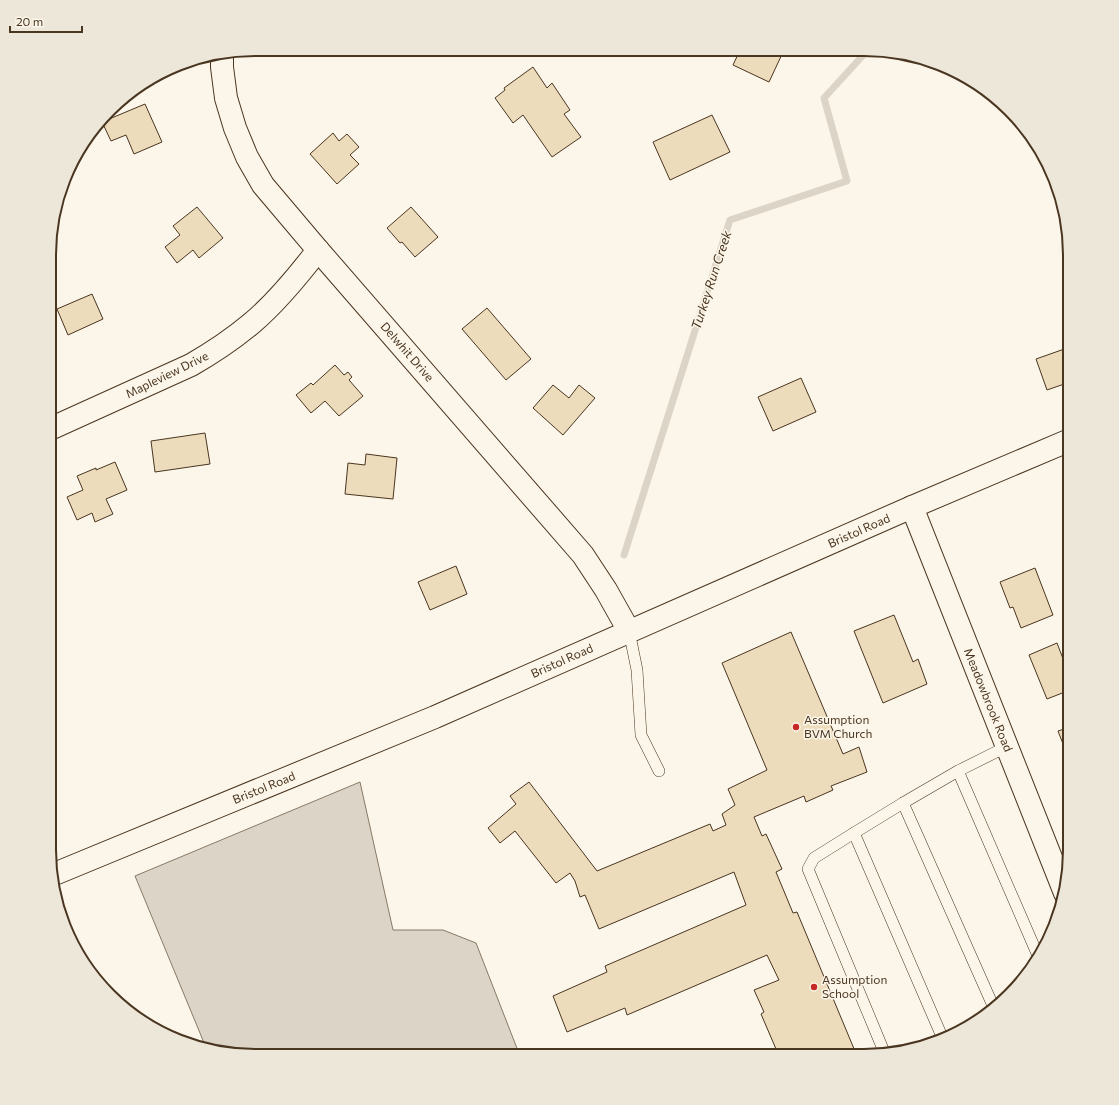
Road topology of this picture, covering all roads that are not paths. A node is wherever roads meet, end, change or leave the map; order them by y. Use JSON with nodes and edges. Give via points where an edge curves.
{"nodes":[{"id":1,"x":222,"y":59,"type":"edge"},
{"id":2,"x":318,"y":250,"type":"junction"},
{"id":3,"x":56,"y":426,"type":"edge"},
{"id":4,"x":1063,"y":443,"type":"edge"},
{"id":5,"x":912,"y":508,"type":"junction"},
{"id":6,"x":629,"y":632,"type":"junction"},
{"id":7,"x":1006,"y":747,"type":"junction"},
{"id":8,"x":659,"y":770,"type":"dead end"},
{"id":9,"x":958,"y":771,"type":"junction"},
{"id":10,"x":903,"y":803,"type":"junction"},
{"id":11,"x":854,"y":833,"type":"junction"},
{"id":12,"x":57,"y":873,"type":"edge"},
{"id":13,"x":1060,"y":881,"type":"edge"},
{"id":14,"x":1035,"y":951,"type":"edge"},
{"id":15,"x":992,"y":1003,"type":"edge"},
{"id":16,"x":941,"y":1034,"type":"edge"},
{"id":17,"x":883,"y":1048,"type":"edge"}],
"edges":[{"from":1,"to":2,"type":"street","name":"Delwhit Drive","via":[[226,98],[234,128],[247,157],[263,184]]},
{"from":2,"to":3,"type":"street","name":"Mapleview Drive","via":[[288,288],[252,323],[213,353]]},
{"from":2,"to":6,"type":"street","name":"Delwhit Drive","via":[[583,555]]},
{"from":4,"to":5,"type":"street","name":"Bristol Road"},
{"from":5,"to":6,"type":"street","name":"Bristol Road"},
{"from":5,"to":7,"type":"street","name":"Meadowbrook Road"},
{"from":6,"to":8,"type":"lane","via":[[637,670],[641,735]]},
{"from":6,"to":12,"type":"street","name":"Bristol Road","via":[[434,717]]},
{"from":7,"to":9,"type":"lane"},
{"from":7,"to":13,"type":"street","name":"Meadowbrook Road"},
{"from":9,"to":10,"type":"lane"},
{"from":9,"to":14,"type":"lane"},
{"from":10,"to":11,"type":"lane"},
{"from":10,"to":15,"type":"lane"},
{"from":11,"to":16,"type":"lane"},
{"from":11,"to":17,"type":"lane","via":[[814,858],[808,869]]}]}
